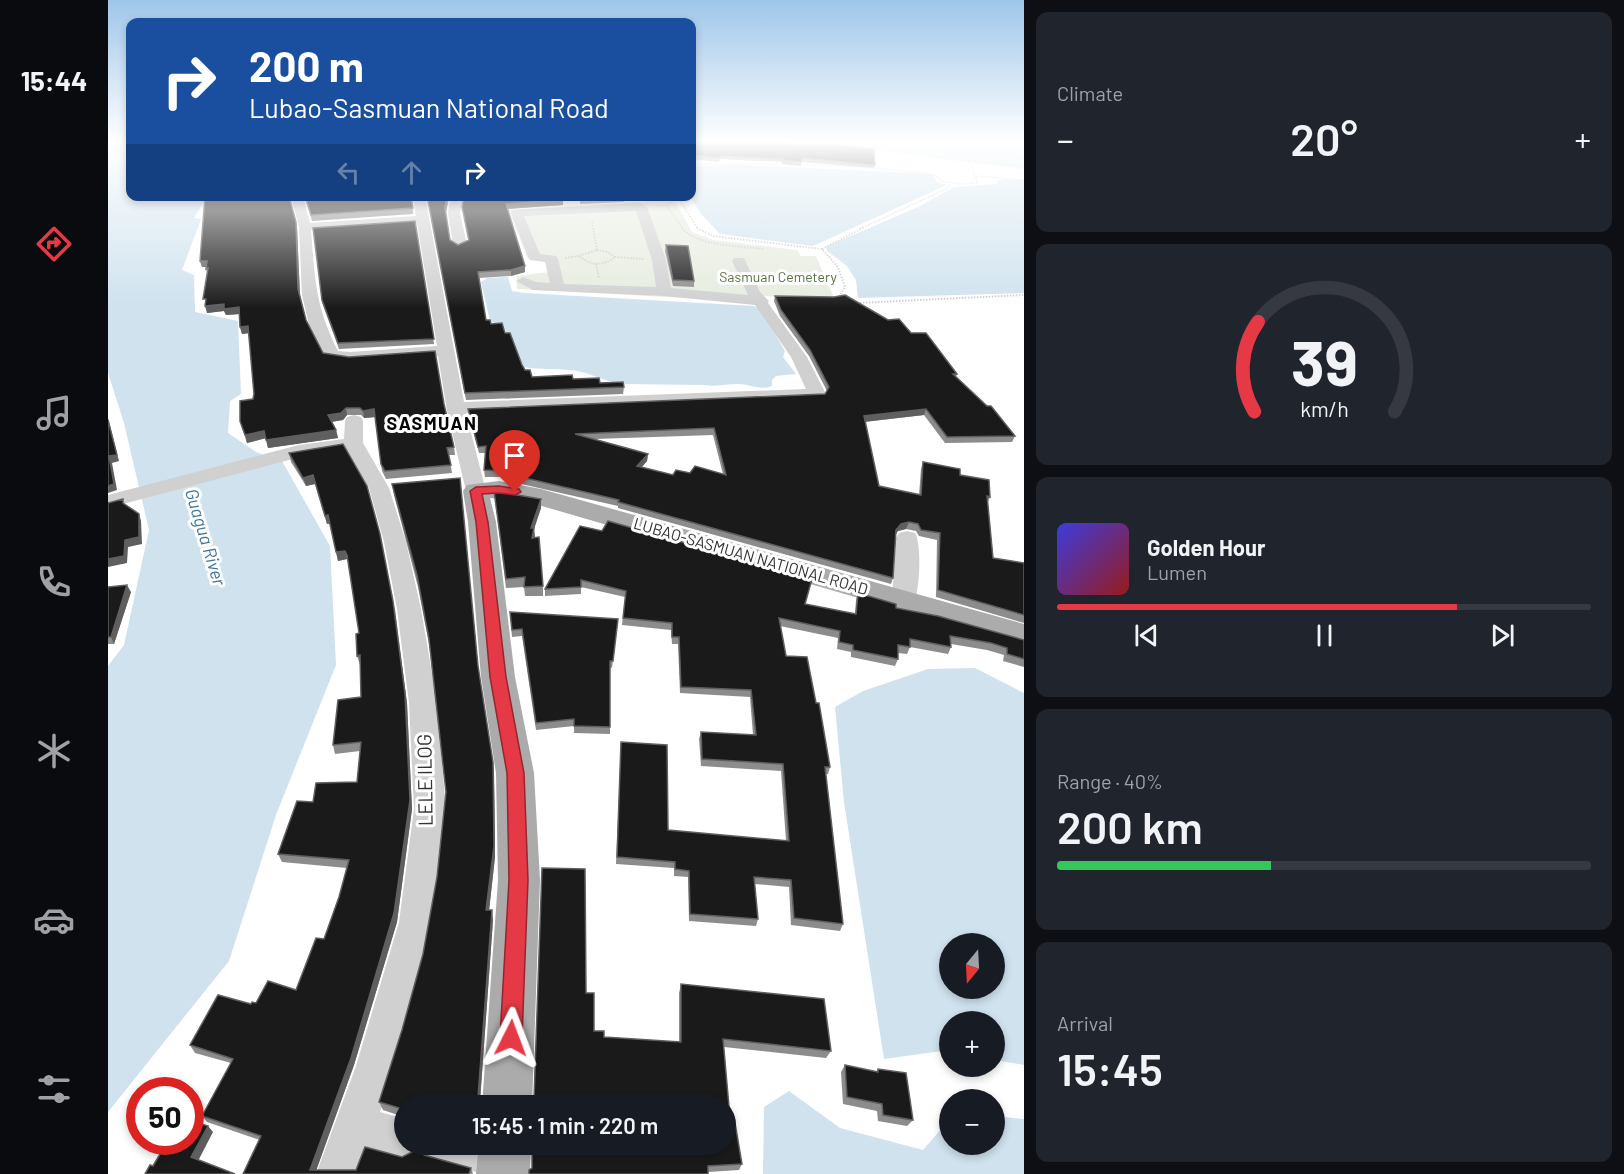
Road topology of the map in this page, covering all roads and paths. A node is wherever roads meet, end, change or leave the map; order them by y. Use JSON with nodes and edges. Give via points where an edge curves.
{"nodes":[{"id":1,"x":927,"y":198,"type":"edge"},
{"id":2,"x":298,"y":201,"type":"edge"},
{"id":3,"x":423,"y":201,"type":"edge"},
{"id":4,"x":451,"y":201,"type":"edge"},
{"id":5,"x":671,"y":201,"type":"edge"},
{"id":6,"x":680,"y":201,"type":"edge"},
{"id":7,"x":667,"y":206,"type":"junction"},
{"id":8,"x":641,"y":207,"type":"junction"},
{"id":9,"x":589,"y":210,"type":"junction"},
{"id":10,"x":436,"y":215,"type":"junction"},
{"id":11,"x":305,"y":227,"type":"junction"},
{"id":12,"x":460,"y":245,"type":"edge"},
{"id":13,"x":763,"y":249,"type":"dead end"},
{"id":14,"x":822,"y":249,"type":"junction"},
{"id":15,"x":597,"y":250,"type":"junction"},
{"id":16,"x":615,"y":257,"type":"junction"},
{"id":17,"x":659,"y":260,"type":"junction"},
{"id":18,"x":739,"y":261,"type":"dead end"},
{"id":19,"x":523,"y":281,"type":"dead end"},
{"id":20,"x":558,"y":288,"type":"junction"},
{"id":21,"x":664,"y":292,"type":"junction"},
{"id":22,"x":1024,"y":295,"type":"edge"},
{"id":23,"x":762,"y":301,"type":"junction"},
{"id":24,"x":446,"y":350,"type":"junction"},
{"id":25,"x":456,"y":408,"type":"junction"},
{"id":26,"x":466,"y":484,"type":"junction"},
{"id":27,"x":112,"y":501,"type":"edge"},
{"id":28,"x":907,"y":538,"type":"dead end"},
{"id":29,"x":904,"y":599,"type":"junction"},
{"id":30,"x":1024,"y":634,"type":"edge"},
{"id":31,"x":508,"y":1095,"type":"edge"},
{"id":32,"x":355,"y":1126,"type":"junction"},
{"id":33,"x":394,"y":1137,"type":"edge"},
{"id":34,"x":487,"y":1155,"type":"edge"},
{"id":35,"x":504,"y":1159,"type":"edge"},
{"id":36,"x":338,"y":1174,"type":"edge"}],
"edges":[{"from":1,"to":14,"type":"path"},
{"from":2,"to":11,"type":"street"},
{"from":3,"to":10,"type":"street"},
{"from":4,"to":10,"type":"street"},
{"from":5,"to":7,"type":"path"},
{"from":6,"to":14,"type":"path","via":[[699,230],[713,236]]},
{"from":7,"to":8,"type":"path"},
{"from":7,"to":13,"type":"path","via":[[687,234],[704,241]]},
{"from":8,"to":9,"type":"street"},
{"from":8,"to":17,"type":"street"},
{"from":9,"to":15,"type":"path"},
{"from":9,"to":20,"type":"street","via":[[517,213],[535,257],[551,259]]},
{"from":10,"to":11,"type":"street"},
{"from":10,"to":12,"type":"street"},
{"from":10,"to":24,"type":"street"},
{"from":11,"to":24,"type":"street","via":[[309,295],[317,325],[332,355]]},
{"from":14,"to":22,"type":"path","via":[[838,267],[845,287],[839,297],[858,303]]},
{"from":15,"to":16,"type":"path"},
{"from":15,"to":16,"type":"path","via":[[579,258],[602,263]]},
{"from":16,"to":17,"type":"path"},
{"from":17,"to":21,"type":"street"},
{"from":18,"to":23,"type":"street"},
{"from":19,"to":20,"type":"street"},
{"from":20,"to":21,"type":"street"},
{"from":21,"to":23,"type":"street"},
{"from":23,"to":25,"type":"street","via":[[799,357],[817,394]]},
{"from":24,"to":25,"type":"street"},
{"from":25,"to":26,"type":"street"},
{"from":26,"to":29,"type":"main road","name":"LUBAO-SASMUAN NATIONAL ROAD","via":[[532,495]]},
{"from":26,"to":31,"type":"main road","via":[[482,522],[498,677],[515,773],[519,880]]},
{"from":27,"to":32,"type":"street","name":"LELE ILOG","via":[[353,432],[391,487],[394,542],[423,703],[430,809],[416,922]]},
{"from":28,"to":29,"type":"street"},
{"from":29,"to":30,"type":"main road","name":"LUBAO-SASMUAN NATIONAL ROAD"},
{"from":32,"to":33,"type":"street"},
{"from":32,"to":36,"type":"street","name":"LELE ILOG"},
{"from":34,"to":35,"type":"street"}]}
